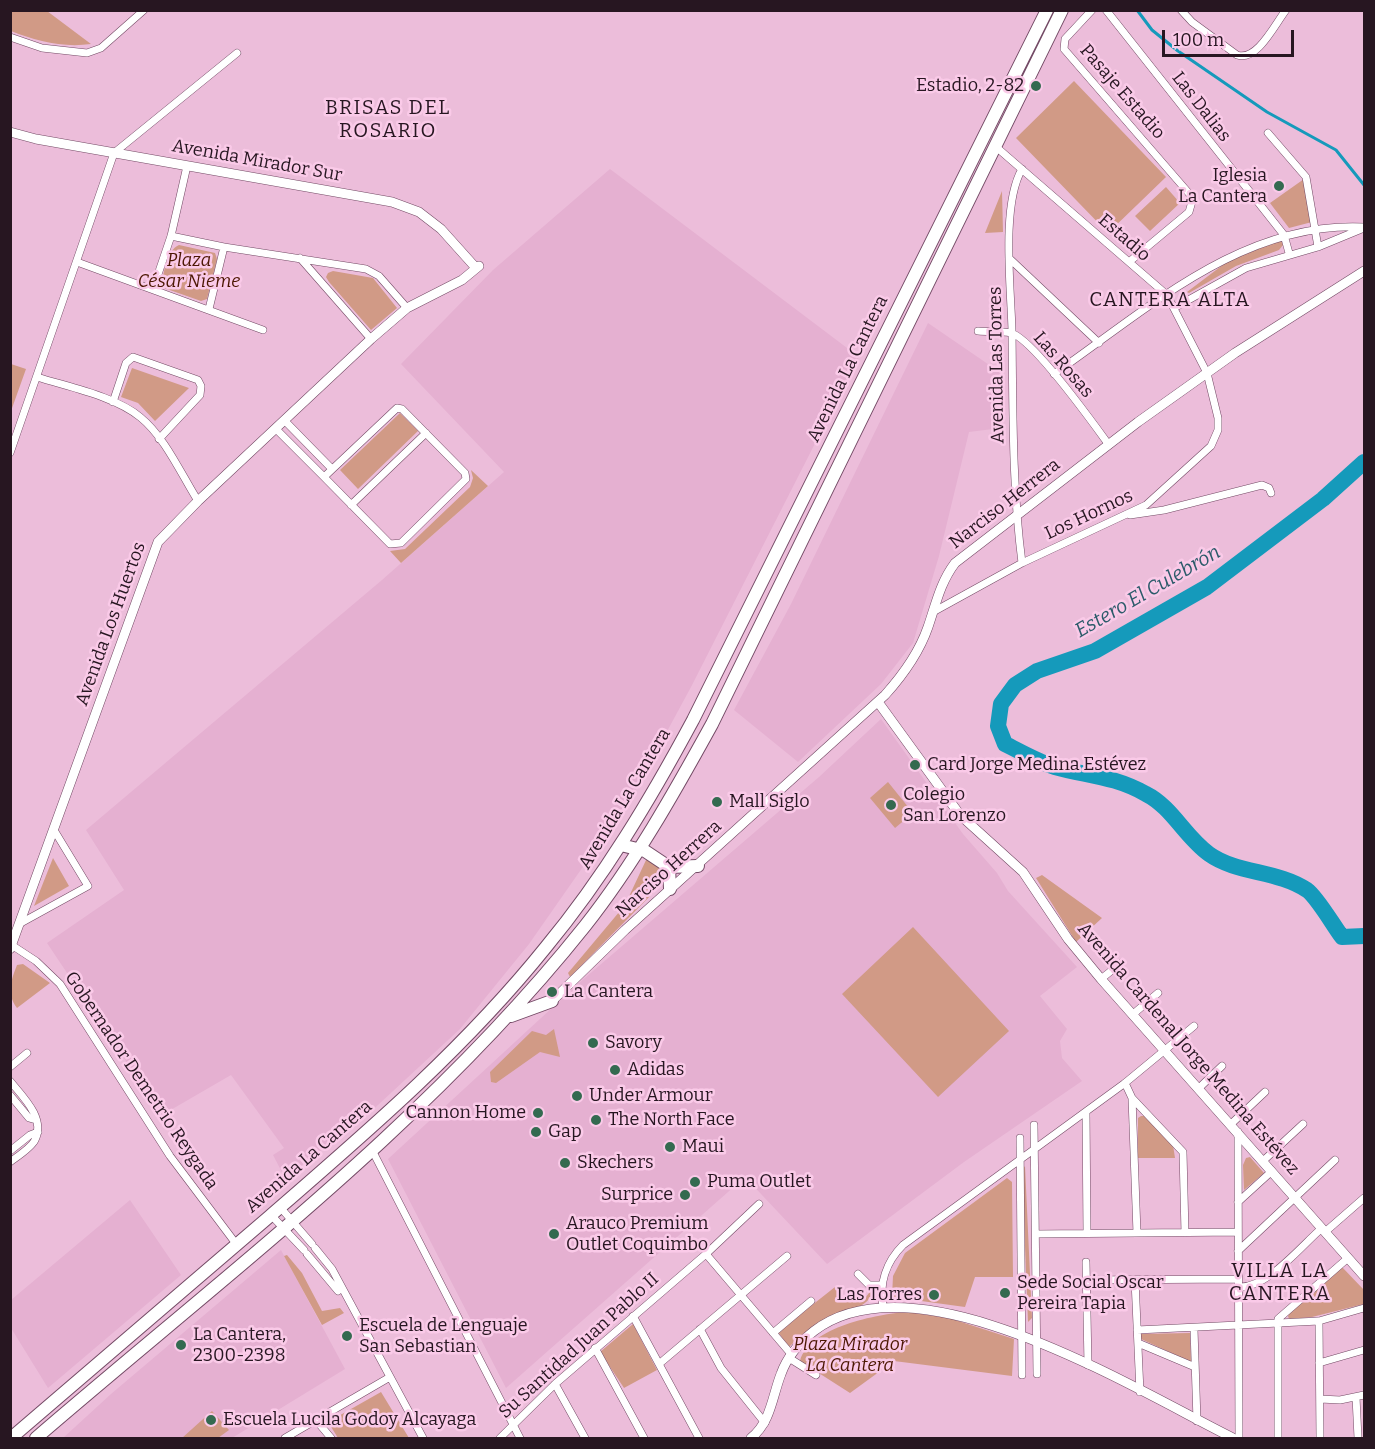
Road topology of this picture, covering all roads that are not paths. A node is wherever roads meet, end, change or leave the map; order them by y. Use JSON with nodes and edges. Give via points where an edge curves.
{"nodes":[{"id":1,"x":144,"y":10,"type":"edge"},
{"id":2,"x":1047,"y":10,"type":"edge"},
{"id":3,"x":1062,"y":10,"type":"edge"},
{"id":4,"x":1092,"y":10,"type":"edge"},
{"id":5,"x":1106,"y":10,"type":"edge"},
{"id":6,"x":1181,"y":10,"type":"edge"},
{"id":7,"x":1286,"y":10,"type":"edge"},
{"id":8,"x":10,"y":38,"type":"edge"},
{"id":9,"x":237,"y":53,"type":"dead end"},
{"id":10,"x":10,"y":132,"type":"edge"},
{"id":11,"x":1268,"y":133,"type":"dead end"},
{"id":12,"x":995,"y":146,"type":"junction"},
{"id":13,"x":114,"y":153,"type":"junction"},
{"id":14,"x":187,"y":166,"type":"junction"},
{"id":15,"x":1022,"y":169,"type":"junction"},
{"id":16,"x":1365,"y":227,"type":"edge"},
{"id":17,"x":1315,"y":229,"type":"junction"},
{"id":18,"x":1284,"y":235,"type":"junction"},
{"id":19,"x":171,"y":236,"type":"junction"},
{"id":20,"x":224,"y":247,"type":"junction"},
{"id":21,"x":1318,"y":247,"type":"junction"},
{"id":22,"x":1289,"y":253,"type":"junction"},
{"id":23,"x":300,"y":258,"type":"junction"},
{"id":24,"x":1011,"y":260,"type":"junction"},
{"id":25,"x":77,"y":262,"type":"junction"},
{"id":26,"x":1130,"y":262,"type":"junction"},
{"id":27,"x":329,"y":263,"type":"junction"},
{"id":28,"x":477,"y":267,"type":"joint"},
{"id":29,"x":1365,"y":271,"type":"edge"},
{"id":30,"x":318,"y":279,"type":"junction"},
{"id":31,"x":153,"y":289,"type":"junction"},
{"id":32,"x":1167,"y":295,"type":"junction"},
{"id":33,"x":407,"y":308,"type":"junction"},
{"id":34,"x":1174,"y":308,"type":"junction"},
{"id":35,"x":209,"y":309,"type":"junction"},
{"id":36,"x":263,"y":330,"type":"dead end"},
{"id":37,"x":978,"y":331,"type":"dead end"},
{"id":38,"x":1012,"y":333,"type":"junction"},
{"id":39,"x":371,"y":339,"type":"junction"},
{"id":40,"x":1099,"y":343,"type":"junction"},
{"id":41,"x":1207,"y":373,"type":"junction"},
{"id":42,"x":1054,"y":374,"type":"junction"},
{"id":43,"x":37,"y":377,"type":"junction"},
{"id":44,"x":113,"y":402,"type":"junction"},
{"id":45,"x":285,"y":421,"type":"junction"},
{"id":46,"x":276,"y":429,"type":"junction"},
{"id":47,"x":426,"y":433,"type":"junction"},
{"id":48,"x":13,"y":438,"type":"edge"},
{"id":49,"x":159,"y":439,"type":"junction"},
{"id":50,"x":1109,"y":445,"type":"junction"},
{"id":51,"x":10,"y":453,"type":"edge"},
{"id":52,"x":332,"y":469,"type":"junction"},
{"id":53,"x":324,"y":477,"type":"junction"},
{"id":54,"x":1271,"y":493,"type":"dead end"},
{"id":55,"x":198,"y":501,"type":"junction"},
{"id":56,"x":351,"y":505,"type":"junction"},
{"id":57,"x":1016,"y":516,"type":"junction"},
{"id":58,"x":1128,"y":516,"type":"junction"},
{"id":59,"x":1022,"y":563,"type":"junction"},
{"id":60,"x":932,"y":613,"type":"junction"},
{"id":61,"x":878,"y":702,"type":"junction"},
{"id":62,"x":54,"y":830,"type":"junction"},
{"id":63,"x":621,"y":845,"type":"junction"},
{"id":64,"x":639,"y":849,"type":"junction"},
{"id":65,"x":698,"y":866,"type":"junction"},
{"id":66,"x":669,"y":867,"type":"junction"},
{"id":67,"x":670,"y":889,"type":"junction"},
{"id":68,"x":19,"y":924,"type":"junction"},
{"id":69,"x":11,"y":946,"type":"edge"},
{"id":70,"x":1121,"y":963,"type":"dead end"},
{"id":71,"x":521,"y":978,"type":"junction"},
{"id":72,"x":1101,"y":979,"type":"junction"},
{"id":73,"x":529,"y":993,"type":"junction"},
{"id":74,"x":1158,"y":993,"type":"dead end"},
{"id":75,"x":552,"y":1001,"type":"junction"},
{"id":76,"x":1132,"y":1015,"type":"junction"},
{"id":77,"x":507,"y":1018,"type":"junction"},
{"id":78,"x":1194,"y":1026,"type":"dead end"},
{"id":79,"x":1166,"y":1050,"type":"junction"},
{"id":80,"x":27,"y":1053,"type":"dead end"},
{"id":81,"x":1222,"y":1066,"type":"dead end"},
{"id":82,"x":10,"y":1067,"type":"edge"},
{"id":83,"x":10,"y":1081,"type":"edge"},
{"id":84,"x":1125,"y":1083,"type":"junction"},
{"id":85,"x":1199,"y":1088,"type":"junction"},
{"id":86,"x":1265,"y":1092,"type":"dead end"},
{"id":87,"x":10,"y":1095,"type":"edge"},
{"id":88,"x":1132,"y":1098,"type":"junction"},
{"id":89,"x":1086,"y":1112,"type":"junction"},
{"id":90,"x":36,"y":1120,"type":"junction"},
{"id":91,"x":1230,"y":1124,"type":"junction"},
{"id":92,"x":1034,"y":1125,"type":"dead end"},
{"id":93,"x":1303,"y":1125,"type":"dead end"},
{"id":94,"x":38,"y":1132,"type":"junction"},
{"id":95,"x":1238,"y":1132,"type":"junction"},
{"id":96,"x":1020,"y":1137,"type":"dead end"},
{"id":97,"x":372,"y":1150,"type":"junction"},
{"id":98,"x":1034,"y":1150,"type":"junction"},
{"id":99,"x":10,"y":1151,"type":"edge"},
{"id":100,"x":1335,"y":1160,"type":"dead end"},
{"id":101,"x":1020,"y":1161,"type":"junction"},
{"id":102,"x":1263,"y":1161,"type":"junction"},
{"id":103,"x":10,"y":1162,"type":"edge"},
{"id":104,"x":1272,"y":1171,"type":"junction"},
{"id":105,"x":1295,"y":1197,"type":"junction"},
{"id":106,"x":1365,"y":1198,"type":"edge"},
{"id":107,"x":1238,"y":1202,"type":"junction"},
{"id":108,"x":759,"y":1204,"type":"dead end"},
{"id":109,"x":276,"y":1211,"type":"junction"},
{"id":110,"x":287,"y":1224,"type":"junction"},
{"id":111,"x":1324,"y":1230,"type":"junction"},
{"id":112,"x":1238,"y":1232,"type":"junction"},
{"id":113,"x":1087,"y":1233,"type":"junction"},
{"id":114,"x":1137,"y":1233,"type":"junction"},
{"id":115,"x":1185,"y":1233,"type":"junction"},
{"id":116,"x":1036,"y":1234,"type":"junction"},
{"id":117,"x":237,"y":1245,"type":"junction"},
{"id":118,"x":1238,"y":1251,"type":"junction"},
{"id":119,"x":706,"y":1254,"type":"junction"},
{"id":120,"x":787,"y":1256,"type":"dead end"},
{"id":121,"x":1348,"y":1258,"type":"junction"},
{"id":122,"x":1086,"y":1262,"type":"dead end"},
{"id":123,"x":1363,"y":1270,"type":"edge"},
{"id":124,"x":858,"y":1274,"type":"dead end"},
{"id":125,"x":1086,"y":1280,"type":"junction"},
{"id":126,"x":1135,"y":1280,"type":"junction"},
{"id":127,"x":1238,"y":1283,"type":"junction"},
{"id":128,"x":882,"y":1285,"type":"junction"},
{"id":129,"x":740,"y":1294,"type":"junction"},
{"id":130,"x":346,"y":1300,"type":"junction"},
{"id":131,"x":811,"y":1301,"type":"dead end"},
{"id":132,"x":883,"y":1307,"type":"junction"},
{"id":133,"x":1365,"y":1308,"type":"edge"},
{"id":134,"x":633,"y":1316,"type":"junction"},
{"id":135,"x":1319,"y":1321,"type":"junction"},
{"id":136,"x":1276,"y":1324,"type":"junction"},
{"id":137,"x":1238,"y":1326,"type":"junction"},
{"id":138,"x":700,"y":1329,"type":"junction"},
{"id":139,"x":1194,"y":1329,"type":"junction"},
{"id":140,"x":1137,"y":1330,"type":"junction"},
{"id":141,"x":773,"y":1333,"type":"junction"},
{"id":142,"x":1021,"y":1334,"type":"junction"},
{"id":143,"x":1037,"y":1340,"type":"junction"},
{"id":144,"x":1138,"y":1343,"type":"junction"},
{"id":145,"x":595,"y":1348,"type":"junction"},
{"id":146,"x":1365,"y":1350,"type":"edge"},
{"id":147,"x":790,"y":1356,"type":"junction"},
{"id":148,"x":1319,"y":1363,"type":"junction"},
{"id":149,"x":659,"y":1364,"type":"junction"},
{"id":150,"x":1088,"y":1365,"type":"junction"},
{"id":151,"x":1195,"y":1367,"type":"junction"},
{"id":152,"x":1022,"y":1374,"type":"dead end"},
{"id":153,"x":1037,"y":1374,"type":"dead end"},
{"id":154,"x":816,"y":1375,"type":"dead end"},
{"id":155,"x":390,"y":1377,"type":"junction"},
{"id":156,"x":555,"y":1384,"type":"junction"},
{"id":157,"x":1140,"y":1392,"type":"junction"},
{"id":158,"x":1365,"y":1395,"type":"edge"},
{"id":159,"x":1356,"y":1397,"type":"junction"},
{"id":160,"x":1320,"y":1399,"type":"junction"},
{"id":161,"x":316,"y":1420,"type":"junction"},
{"id":162,"x":1197,"y":1421,"type":"junction"},
{"id":163,"x":765,"y":1423,"type":"junction"},
{"id":164,"x":513,"y":1425,"type":"junction"},
{"id":165,"x":1360,"y":1435,"type":"edge"},
{"id":166,"x":11,"y":1438,"type":"edge"},
{"id":167,"x":36,"y":1438,"type":"edge"},
{"id":168,"x":285,"y":1438,"type":"edge"},
{"id":169,"x":331,"y":1438,"type":"edge"},
{"id":170,"x":423,"y":1438,"type":"edge"},
{"id":171,"x":500,"y":1438,"type":"edge"},
{"id":172,"x":520,"y":1438,"type":"edge"},
{"id":173,"x":585,"y":1438,"type":"edge"},
{"id":174,"x":644,"y":1438,"type":"edge"},
{"id":175,"x":699,"y":1438,"type":"edge"},
{"id":176,"x":751,"y":1438,"type":"edge"},
{"id":177,"x":1233,"y":1438,"type":"edge"},
{"id":178,"x":1239,"y":1438,"type":"edge"},
{"id":179,"x":1278,"y":1438,"type":"edge"},
{"id":180,"x":1320,"y":1438,"type":"edge"}],
"edges":[{"from":1,"to":8,"type":"street","via":[[100,48],[87,53],[42,48]]},
{"from":2,"to":63,"type":"highway","name":"Avenida La Cantera","via":[[716,677]]},
{"from":3,"to":12,"type":"highway","name":"Avenida La Cantera"},
{"from":4,"to":26,"type":"street","name":"Pasaje Estadio","via":[[1065,39],[1064,48],[1190,192],[1193,201],[1189,212]]},
{"from":5,"to":18,"type":"street","name":"Las Dalias"},
{"from":6,"to":7,"type":"street","via":[[1192,22],[1245,57],[1253,53]]},
{"from":9,"to":13,"type":"street"},
{"from":10,"to":13,"type":"street","name":"Avenida Mirador Sur"},
{"from":11,"to":17,"type":"street","via":[[1306,177]]},
{"from":12,"to":15,"type":"street","name":"Estadio"},
{"from":12,"to":64,"type":"highway","name":"Avenida La Cantera","via":[[712,724]]},
{"from":13,"to":14,"type":"street","name":"Avenida Mirador Sur"},
{"from":13,"to":25,"type":"street"},
{"from":14,"to":19,"type":"street"},
{"from":14,"to":28,"type":"street","name":"Avenida Mirador Sur","via":[[392,202],[419,212]]},
{"from":15,"to":24,"type":"street","name":"Avenida Las Torres","via":[[1012,195]]},
{"from":15,"to":26,"type":"street","name":"Estadio"},
{"from":16,"to":17,"type":"street"},
{"from":16,"to":21,"type":"street"},
{"from":17,"to":18,"type":"street"},
{"from":17,"to":21,"type":"street"},
{"from":18,"to":22,"type":"street","name":"Las Dalias"},
{"from":18,"to":32,"type":"street","via":[[1222,260]]},
{"from":19,"to":20,"type":"street"},
{"from":19,"to":31,"type":"street"},
{"from":20,"to":23,"type":"street"},
{"from":20,"to":35,"type":"street"},
{"from":21,"to":22,"type":"street"},
{"from":22,"to":34,"type":"street","via":[[1229,276]]},
{"from":23,"to":27,"type":"street"},
{"from":23,"to":30,"type":"street"},
{"from":24,"to":38,"type":"street","name":"Avenida Las Torres"},
{"from":24,"to":40,"type":"street"},
{"from":25,"to":31,"type":"street"},
{"from":25,"to":43,"type":"street"},
{"from":26,"to":32,"type":"street","name":"Estadio"},
{"from":27,"to":30,"type":"street","via":[[321,268]]},
{"from":27,"to":33,"type":"street","via":[[375,273]]},
{"from":28,"to":33,"type":"street","name":"Avenida Los Huertos","via":[[462,280]]},
{"from":29,"to":41,"type":"street","name":"Narciso Herrera"},
{"from":30,"to":39,"type":"street"},
{"from":31,"to":35,"type":"street"},
{"from":32,"to":34,"type":"street","name":"Estadio"},
{"from":32,"to":40,"type":"street"},
{"from":33,"to":39,"type":"street","name":"Avenida Los Huertos"},
{"from":34,"to":41,"type":"street","name":"Estadio"},
{"from":35,"to":36,"type":"street"},
{"from":37,"to":38,"type":"street","name":"Las Rosas"},
{"from":38,"to":42,"type":"street","name":"Las Rosas"},
{"from":38,"to":57,"type":"street","name":"Avenida Las Torres","via":[[1011,429]]},
{"from":39,"to":45,"type":"street","name":"Avenida Los Huertos"},
{"from":40,"to":42,"type":"street"},
{"from":41,"to":50,"type":"street","name":"Narciso Herrera"},
{"from":41,"to":58,"type":"street","name":"Los Hornos","via":[[1218,418],[1214,441],[1146,505]]},
{"from":42,"to":50,"type":"street","name":"Las Rosas"},
{"from":43,"to":44,"type":"street"},
{"from":43,"to":48,"type":"street"},
{"from":44,"to":49,"type":"street","via":[[140,417]]},
{"from":44,"to":49,"type":"street","via":[[126,363],[133,357],[196,378],[201,386],[200,395]]},
{"from":45,"to":46,"type":"street","name":"Avenida Los Huertos"},
{"from":45,"to":52,"type":"street"},
{"from":46,"to":53,"type":"street"},
{"from":46,"to":55,"type":"street","name":"Avenida Los Huertos"},
{"from":47,"to":52,"type":"street","via":[[397,408]]},
{"from":47,"to":56,"type":"street"},
{"from":47,"to":56,"type":"street","via":[[465,473],[465,482],[398,545],[390,544]]},
{"from":48,"to":51,"type":"street"},
{"from":49,"to":55,"type":"street"},
{"from":50,"to":57,"type":"street","name":"Narciso Herrera"},
{"from":52,"to":53,"type":"street"},
{"from":53,"to":56,"type":"street"},
{"from":54,"to":58,"type":"street","via":[[1262,485]]},
{"from":55,"to":62,"type":"street","name":"Avenida Los Huertos","via":[[155,548]]},
{"from":57,"to":59,"type":"street","name":"Avenida Las Torres"},
{"from":57,"to":60,"type":"street","name":"Narciso Herrera","via":[[956,563],[942,584]]},
{"from":58,"to":59,"type":"street","name":"Los Hornos"},
{"from":59,"to":60,"type":"street","name":"Los Hornos"},
{"from":60,"to":61,"type":"street","name":"Narciso Herrera","via":[[914,657]]},
{"from":61,"to":65,"type":"street","name":"Narciso Herrera"},
{"from":61,"to":72,"type":"street","name":"Avenida Cardenal Jorge Medina Estévez","via":[[960,815],[1023,873]]},
{"from":62,"to":68,"type":"street","name":"Avenida Los Huertos"},
{"from":62,"to":68,"type":"street","via":[[88,886]]},
{"from":63,"to":64,"type":"highway"},
{"from":63,"to":71,"type":"highway","name":"Avenida La Cantera","via":[[576,910]]},
{"from":64,"to":66,"type":"highway"},
{"from":64,"to":73,"type":"highway","name":"Avenida La Cantera","via":[[586,924]]},
{"from":65,"to":66,"type":"highway"},
{"from":65,"to":67,"type":"street","name":"Narciso Herrera"},
{"from":66,"to":67,"type":"highway"},
{"from":67,"to":75,"type":"street","name":"Narciso Herrera"},
{"from":68,"to":69,"type":"street","name":"Avenida Los Huertos"},
{"from":69,"to":117,"type":"street","name":"Gobernador Demetrio Reygada","via":[[36,961],[60,984],[170,1156]]},
{"from":70,"to":72,"type":"street"},
{"from":71,"to":73,"type":"highway"},
{"from":71,"to":109,"type":"highway","name":"Avenida La Cantera","via":[[433,1070]]},
{"from":72,"to":76,"type":"street","name":"Avenida Cardenal Jorge Medina Estévez"},
{"from":73,"to":75,"type":"highway","via":[[542,1001]]},
{"from":73,"to":77,"type":"highway","name":"Avenida La Cantera"},
{"from":74,"to":76,"type":"street"},
{"from":75,"to":77,"type":"highway"},
{"from":76,"to":79,"type":"street","name":"Avenida Cardenal Jorge Medina Estévez"},
{"from":77,"to":97,"type":"highway","name":"Avenida La Cantera","via":[[444,1084]]},
{"from":78,"to":79,"type":"street"},
{"from":79,"to":84,"type":"street"},
{"from":79,"to":85,"type":"street","name":"Avenida Cardenal Jorge Medina Estévez"},
{"from":80,"to":82,"type":"street"},
{"from":81,"to":85,"type":"street"},
{"from":83,"to":90,"type":"street"},
{"from":84,"to":88,"type":"street"},
{"from":84,"to":89,"type":"street"},
{"from":85,"to":91,"type":"street","name":"Avenida Cardenal Jorge Medina Estévez"},
{"from":86,"to":91,"type":"street"},
{"from":87,"to":90,"type":"street","via":[[29,1118]]},
{"from":88,"to":114,"type":"street"},
{"from":88,"to":115,"type":"street","via":[[1183,1152]]},
{"from":89,"to":98,"type":"street"},
{"from":89,"to":113,"type":"street"},
{"from":90,"to":94,"type":"street"},
{"from":91,"to":95,"type":"street","name":"Avenida Cardenal Jorge Medina Estévez"},
{"from":92,"to":98,"type":"street"},
{"from":93,"to":102,"type":"street"},
{"from":94,"to":99,"type":"street"},
{"from":94,"to":103,"type":"street","via":[[35,1141]]},
{"from":95,"to":102,"type":"street","name":"Avenida Cardenal Jorge Medina Estévez"},
{"from":95,"to":107,"type":"street"},
{"from":96,"to":101,"type":"street"},
{"from":97,"to":110,"type":"highway","name":"Avenida La Cantera"},
{"from":97,"to":164,"type":"street"},
{"from":98,"to":101,"type":"street"},
{"from":98,"to":116,"type":"street"},
{"from":100,"to":105,"type":"street"},
{"from":101,"to":128,"type":"street","via":[[903,1245],[887,1267]]},
{"from":101,"to":142,"type":"street"},
{"from":102,"to":104,"type":"street","name":"Avenida Cardenal Jorge Medina Estévez"},
{"from":104,"to":105,"type":"street","name":"Avenida Cardenal Jorge Medina Estévez"},
{"from":104,"to":107,"type":"street"},
{"from":105,"to":111,"type":"street","name":"Avenida Cardenal Jorge Medina Estévez"},
{"from":105,"to":118,"type":"street"},
{"from":106,"to":111,"type":"street"},
{"from":107,"to":112,"type":"street"},
{"from":108,"to":119,"type":"street","name":"Su Santidad Juan Pablo II"},
{"from":109,"to":110,"type":"street"},
{"from":109,"to":110,"type":"street"},
{"from":109,"to":117,"type":"highway","name":"Avenida La Cantera"},
{"from":110,"to":130,"type":"street"},
{"from":110,"to":130,"type":"street","via":[[332,1269]]},
{"from":110,"to":167,"type":"highway","name":"Avenida La Cantera"},
{"from":111,"to":121,"type":"street","name":"Avenida Cardenal Jorge Medina Estévez"},
{"from":111,"to":127,"type":"street","via":[[1262,1282],[1248,1287]]},
{"from":112,"to":115,"type":"street"},
{"from":112,"to":118,"type":"street"},
{"from":113,"to":114,"type":"street"},
{"from":113,"to":116,"type":"street"},
{"from":114,"to":115,"type":"street"},
{"from":116,"to":143,"type":"street"},
{"from":117,"to":166,"type":"highway","name":"Avenida La Cantera"},
{"from":118,"to":127,"type":"street"},
{"from":119,"to":129,"type":"street"},
{"from":119,"to":134,"type":"street","name":"Su Santidad Juan Pablo II"},
{"from":120,"to":129,"type":"street"},
{"from":121,"to":123,"type":"street","name":"Avenida Cardenal Jorge Medina Estévez"},
{"from":121,"to":136,"type":"street"},
{"from":122,"to":125,"type":"street"},
{"from":124,"to":128,"type":"street","via":[[869,1285]]},
{"from":125,"to":126,"type":"street"},
{"from":125,"to":150,"type":"street"},
{"from":126,"to":127,"type":"street"},
{"from":126,"to":140,"type":"street"},
{"from":127,"to":137,"type":"street"},
{"from":128,"to":132,"type":"street"},
{"from":129,"to":138,"type":"street"},
{"from":129,"to":141,"type":"street"},
{"from":130,"to":155,"type":"street"},
{"from":131,"to":141,"type":"street"},
{"from":132,"to":142,"type":"street","via":[[951,1314]]},
{"from":132,"to":147,"type":"street","via":[[820,1327]]},
{"from":133,"to":135,"type":"street"},
{"from":134,"to":145,"type":"street","name":"Su Santidad Juan Pablo II"},
{"from":134,"to":149,"type":"street"},
{"from":135,"to":136,"type":"street"},
{"from":135,"to":148,"type":"street"},
{"from":136,"to":137,"type":"street"},
{"from":136,"to":179,"type":"street"},
{"from":137,"to":139,"type":"street"},
{"from":137,"to":178,"type":"street"},
{"from":138,"to":149,"type":"street"},
{"from":138,"to":163,"type":"street","via":[[721,1368]]},
{"from":139,"to":140,"type":"street"},
{"from":139,"to":151,"type":"street"},
{"from":140,"to":144,"type":"street"},
{"from":141,"to":147,"type":"street"},
{"from":142,"to":143,"type":"street"},
{"from":142,"to":152,"type":"street"},
{"from":143,"to":150,"type":"street"},
{"from":143,"to":153,"type":"street"},
{"from":144,"to":151,"type":"street"},
{"from":144,"to":157,"type":"street"},
{"from":145,"to":156,"type":"street","name":"Su Santidad Juan Pablo II"},
{"from":145,"to":174,"type":"street"},
{"from":146,"to":148,"type":"street"},
{"from":147,"to":154,"type":"street"},
{"from":147,"to":163,"type":"street"},
{"from":148,"to":160,"type":"street"},
{"from":149,"to":175,"type":"street"},
{"from":150,"to":157,"type":"street"},
{"from":151,"to":162,"type":"street"},
{"from":155,"to":161,"type":"street"},
{"from":155,"to":170,"type":"street"},
{"from":156,"to":164,"type":"street","name":"Su Santidad Juan Pablo II"},
{"from":156,"to":173,"type":"street"},
{"from":157,"to":162,"type":"street"},
{"from":158,"to":159,"type":"street"},
{"from":159,"to":160,"type":"street"},
{"from":159,"to":165,"type":"street"},
{"from":160,"to":180,"type":"street"},
{"from":161,"to":168,"type":"street"},
{"from":161,"to":169,"type":"street"},
{"from":162,"to":177,"type":"street"},
{"from":163,"to":176,"type":"street"},
{"from":164,"to":171,"type":"street","name":"Su Santidad Juan Pablo II"},
{"from":164,"to":172,"type":"street"}]}
